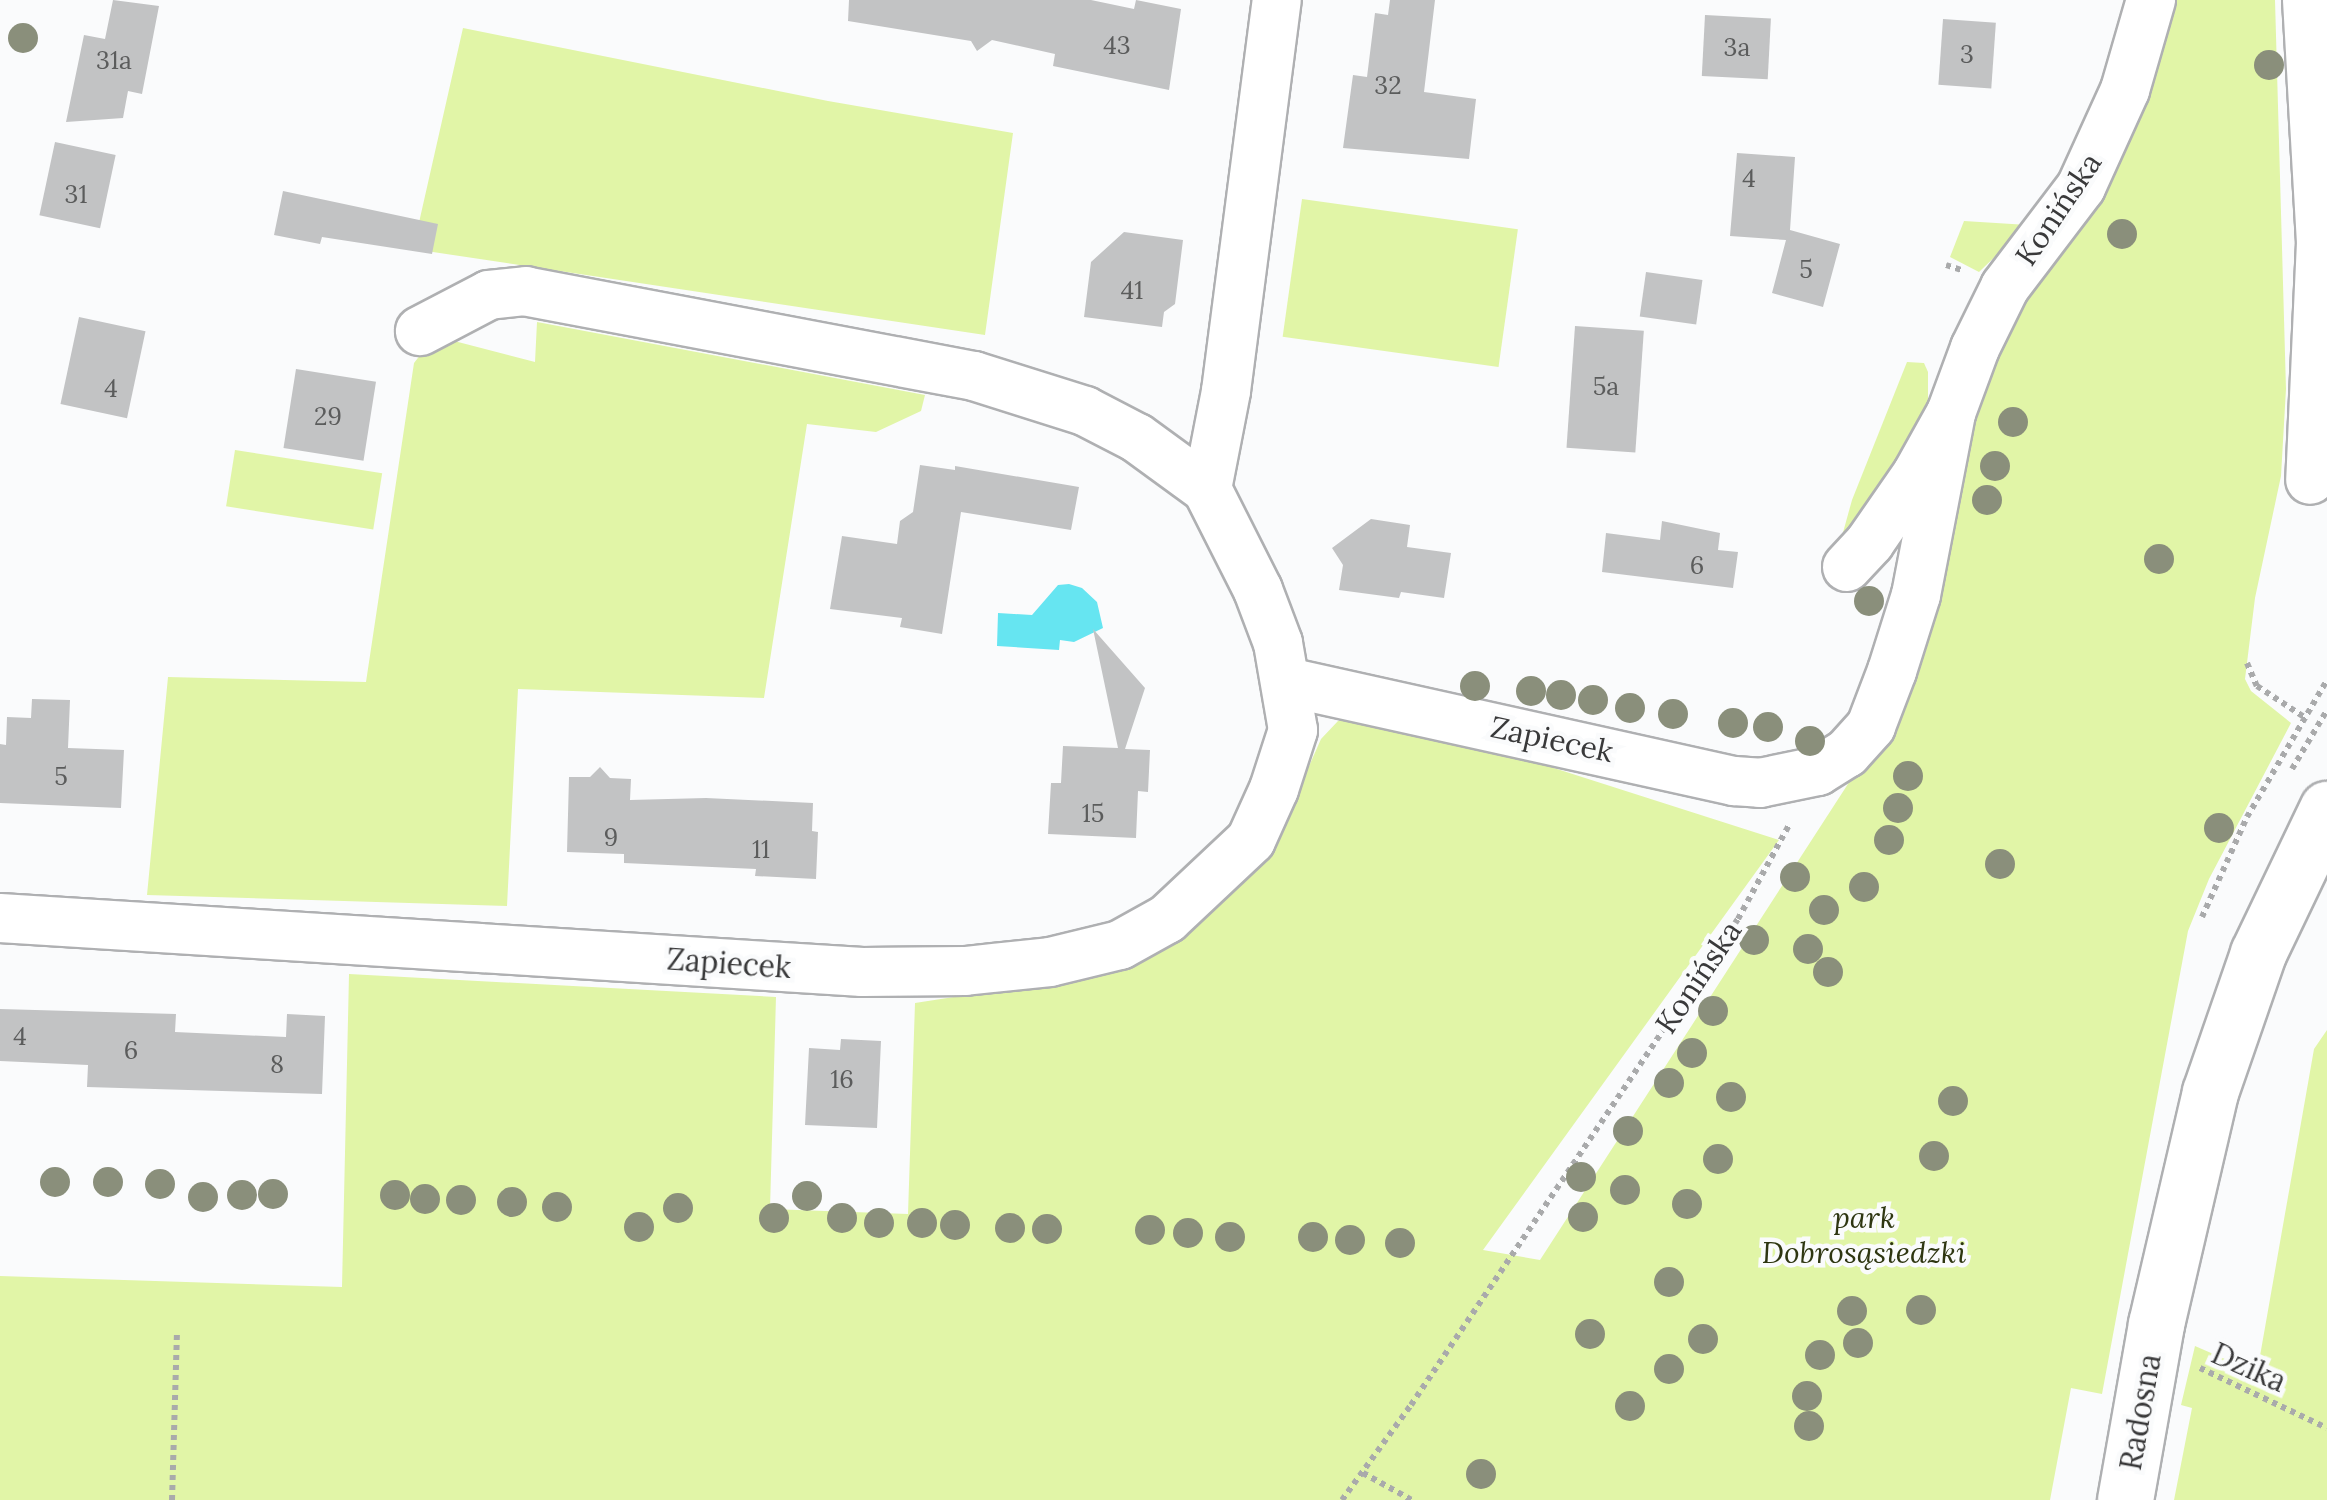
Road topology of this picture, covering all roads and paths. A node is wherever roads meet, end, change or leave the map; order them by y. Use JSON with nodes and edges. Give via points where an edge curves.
{"nodes":[{"id":1,"x":1277,"y":0,"type":"edge"},
{"id":2,"x":2151,"y":0,"type":"edge"},
{"id":3,"x":2307,"y":0,"type":"edge"},
{"id":4,"x":420,"y":331,"type":"dead end"},
{"id":5,"x":1951,"y":413,"type":"junction"},
{"id":6,"x":2310,"y":480,"type":"dead end"},
{"id":7,"x":1207,"y":489,"type":"junction"},
{"id":8,"x":1847,"y":567,"type":"dead end"},
{"id":9,"x":2247,"y":662,"type":"dead end"},
{"id":10,"x":2327,"y":680,"type":"edge"},
{"id":11,"x":1287,"y":682,"type":"junction"},
{"id":12,"x":2304,"y":717,"type":"junction"},
{"id":13,"x":1818,"y":770,"type":"junction"},
{"id":14,"x":2327,"y":809,"type":"edge"},
{"id":15,"x":2202,"y":917,"type":"dead end"},
{"id":16,"x":0,"y":918,"type":"edge"},
{"id":17,"x":177,"y":1333,"type":"dead end"},
{"id":18,"x":2153,"y":1340,"type":"junction"},
{"id":19,"x":2327,"y":1428,"type":"edge"},
{"id":20,"x":1363,"y":1474,"type":"junction"},
{"id":21,"x":172,"y":1500,"type":"edge"},
{"id":22,"x":1342,"y":1500,"type":"edge"},
{"id":23,"x":1412,"y":1500,"type":"edge"},
{"id":24,"x":2125,"y":1500,"type":"edge"}],
"edges":[{"from":1,"to":7,"type":"street"},
{"from":2,"to":5,"type":"street","name":"Konińska","via":[[2143,39],[2099,151],[2081,187],[2006,286]]},
{"from":3,"to":6,"type":"street","via":[[2321,242]]},
{"from":4,"to":7,"type":"street","name":"Zapiecek","via":[[489,296],[526,291],[974,376],[1085,411],[1137,438]]},
{"from":5,"to":8,"type":"street","name":"Konińska","via":[[1896,507]]},
{"from":5,"to":13,"type":"street","name":"Konińska","via":[[1916,595],[1885,689],[1871,726],[1847,754]]},
{"from":7,"to":11,"type":"street","name":"Zapiecek","via":[[1258,590]]},
{"from":9,"to":12,"type":"path","via":[[2263,692]]},
{"from":10,"to":12,"type":"path"},
{"from":11,"to":13,"type":"street","name":"Zapiecek","via":[[1734,780],[1760,783]]},
{"from":11,"to":16,"type":"street","name":"Zapiecek","via":[[1293,730],[1251,840],[1167,919],[1120,944],[1050,962],[862,972]]},
{"from":12,"to":15,"type":"path","via":[[2247,817]]},
{"from":13,"to":20,"type":"path","name":"Konińska","via":[[1738,919]]},
{"from":14,"to":18,"type":"main road","name":"Radosna","via":[[2272,920],[2221,1055]]},
{"from":17,"to":21,"type":"path"},
{"from":18,"to":19,"type":"path","name":"Dzika"},
{"from":18,"to":24,"type":"main road","name":"Radosna"},
{"from":20,"to":22,"type":"path","name":"Konińska"},
{"from":20,"to":23,"type":"path"}]}
